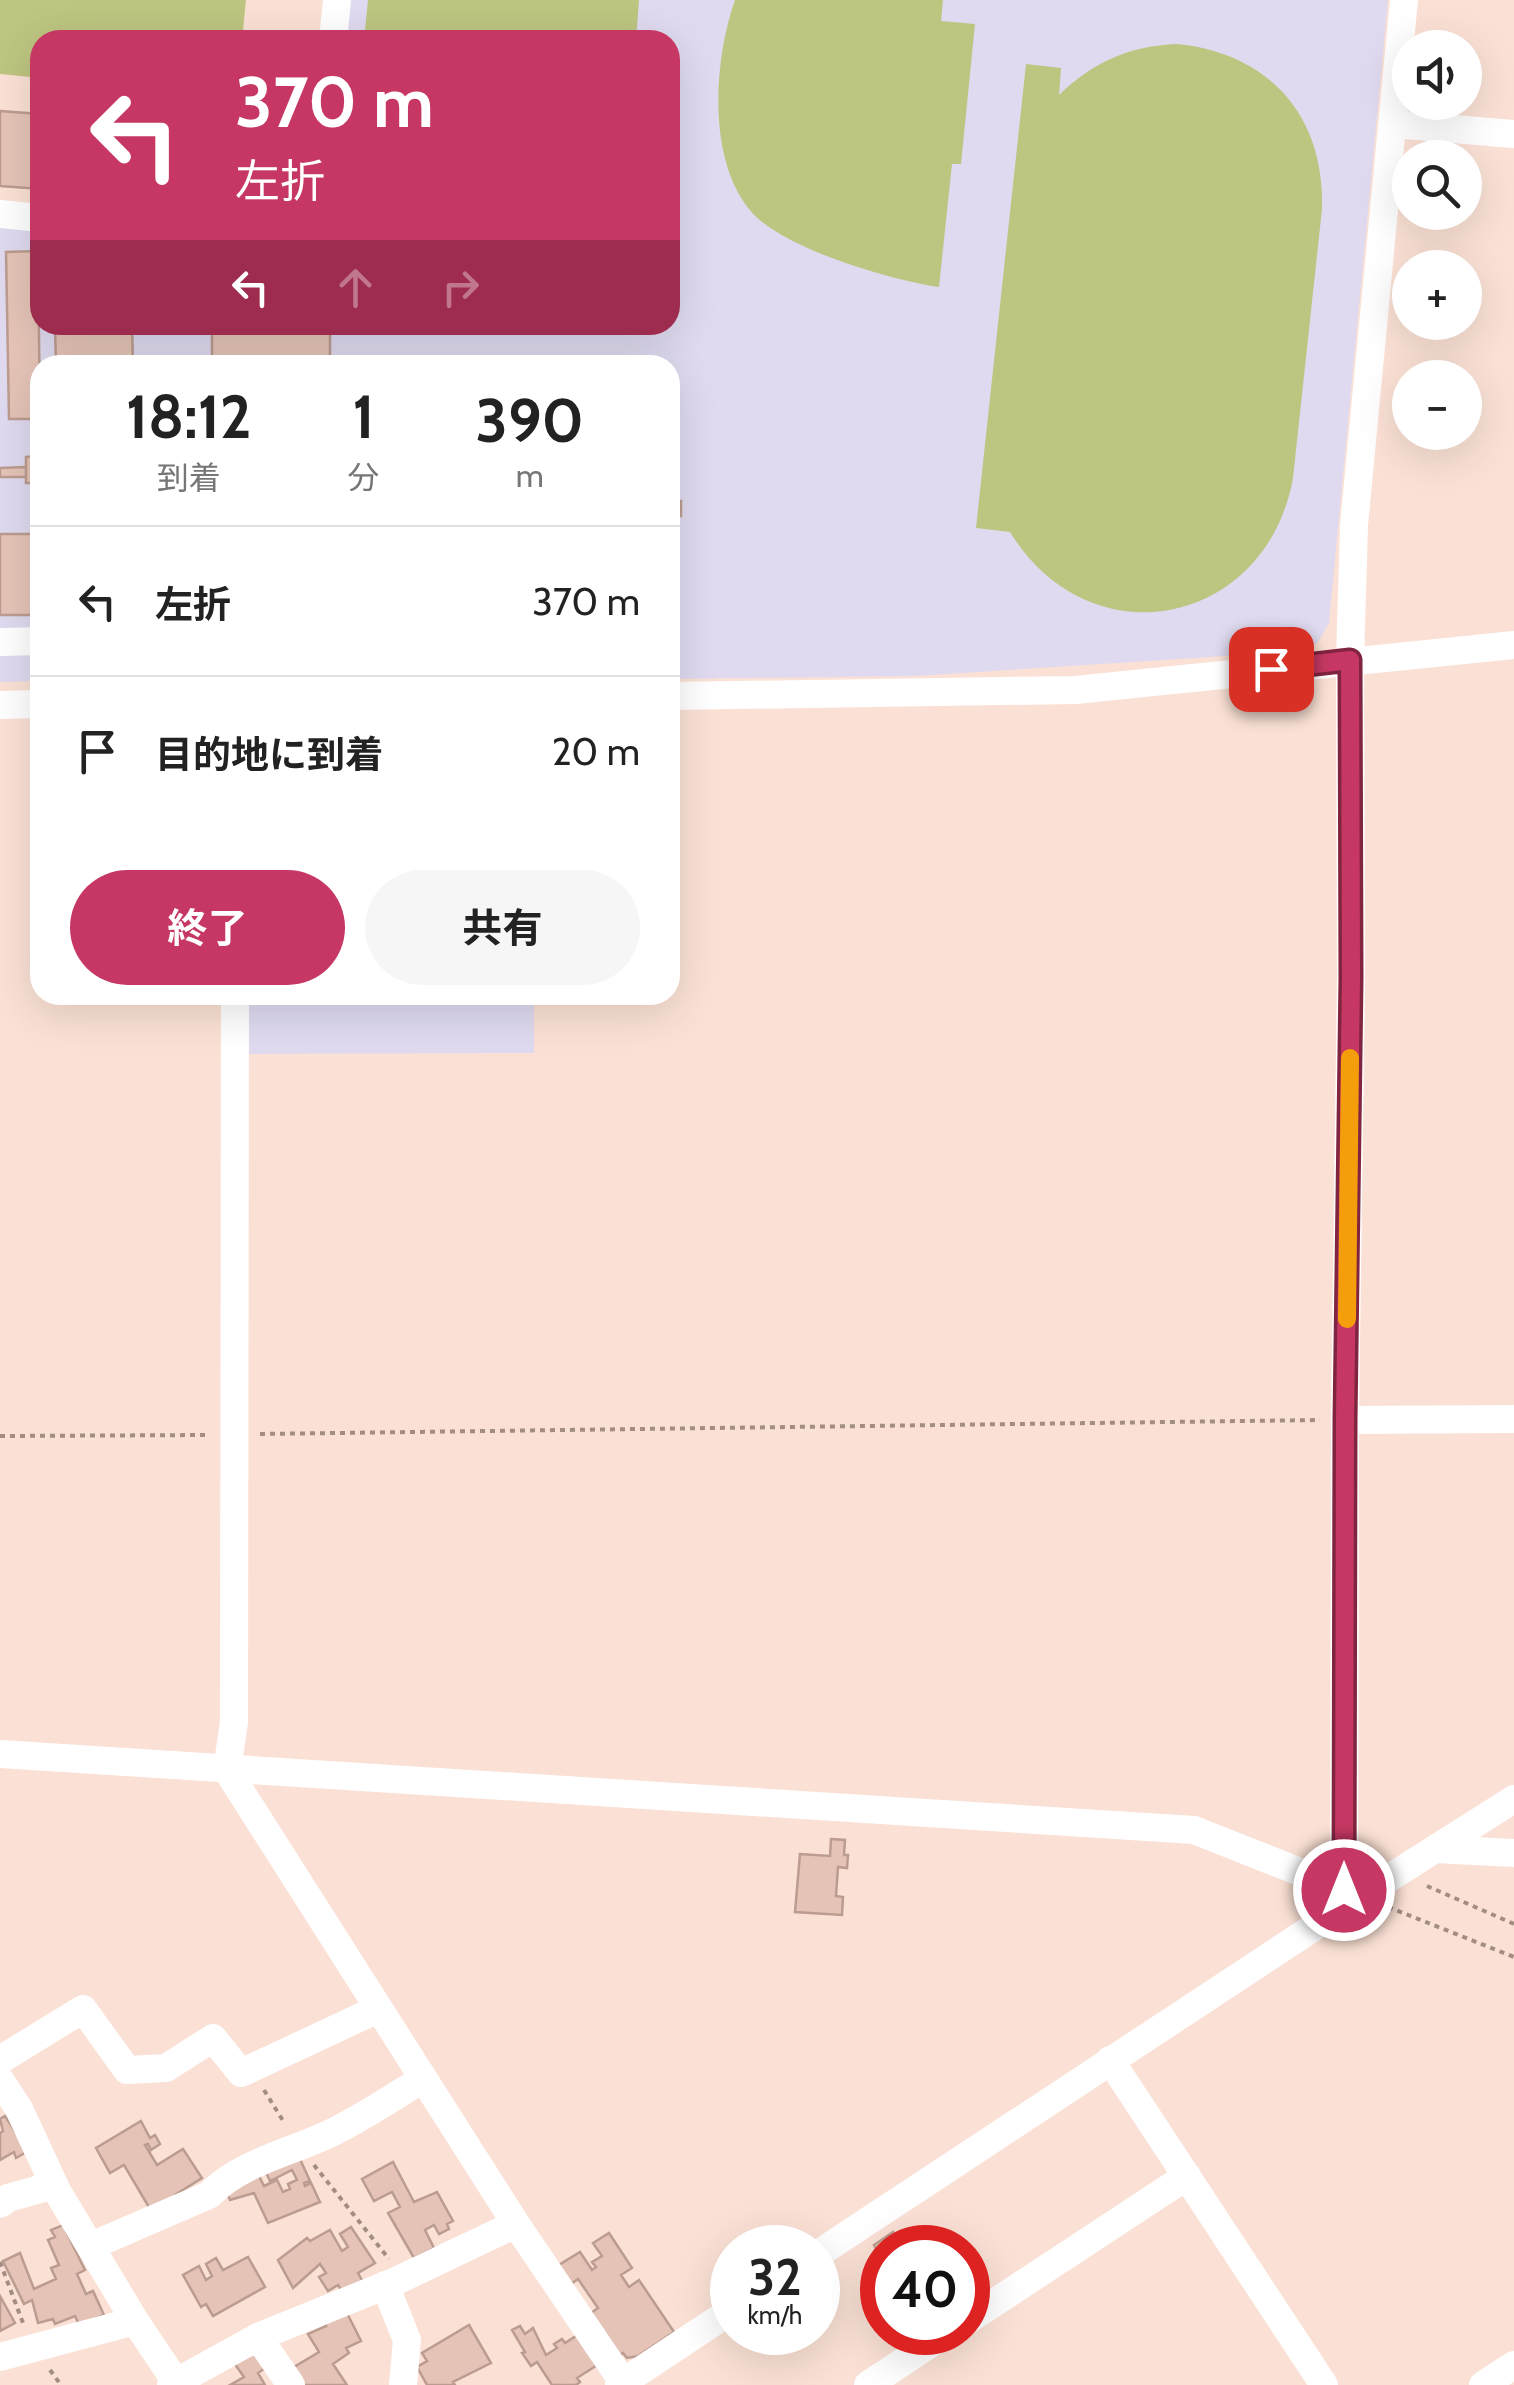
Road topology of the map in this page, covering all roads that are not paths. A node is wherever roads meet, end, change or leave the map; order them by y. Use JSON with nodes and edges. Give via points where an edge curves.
{"nodes":[{"id":1,"x":336,"y":0,"type":"edge"},
{"id":2,"x":1404,"y":0,"type":"edge"},
{"id":3,"x":334,"y":30,"type":"edge"},
{"id":4,"x":1394,"y":124,"type":"junction"},
{"id":5,"x":1514,"y":134,"type":"edge"},
{"id":6,"x":0,"y":214,"type":"edge"},
{"id":7,"x":30,"y":217,"type":"edge"},
{"id":8,"x":0,"y":642,"type":"edge"},
{"id":9,"x":30,"y":642,"type":"edge"},
{"id":10,"x":1514,"y":646,"type":"edge"},
{"id":11,"x":1350,"y":660,"type":"junction"},
{"id":12,"x":680,"y":696,"type":"edge"},
{"id":13,"x":0,"y":704,"type":"edge"},
{"id":14,"x":30,"y":704,"type":"edge"},
{"id":15,"x":236,"y":1005,"type":"edge"},
{"id":16,"x":1514,"y":1419,"type":"edge"},
{"id":17,"x":1345,"y":1420,"type":"junction"},
{"id":18,"x":0,"y":1754,"type":"edge"},
{"id":19,"x":227,"y":1770,"type":"junction"},
{"id":20,"x":1514,"y":1799,"type":"edge"},
{"id":21,"x":1435,"y":1849,"type":"junction"},
{"id":22,"x":1514,"y":1854,"type":"edge"},
{"id":23,"x":1352,"y":1893,"type":"junction"},
{"id":24,"x":378,"y":2010,"type":"junction"},
{"id":25,"x":0,"y":2060,"type":"edge"},
{"id":26,"x":1110,"y":2060,"type":"junction"},
{"id":27,"x":423,"y":2079,"type":"junction"},
{"id":28,"x":0,"y":2080,"type":"edge"},
{"id":29,"x":1187,"y":2176,"type":"junction"},
{"id":30,"x":54,"y":2185,"type":"junction"},
{"id":31,"x":0,"y":2204,"type":"edge"},
{"id":32,"x":516,"y":2224,"type":"junction"},
{"id":33,"x":840,"y":2239,"type":"edge"},
{"id":34,"x":90,"y":2246,"type":"junction"},
{"id":35,"x":394,"y":2281,"type":"junction"},
{"id":36,"x":990,"y":2306,"type":"edge"},
{"id":37,"x":134,"y":2321,"type":"junction"},
{"id":38,"x":710,"y":2325,"type":"edge"},
{"id":39,"x":258,"y":2337,"type":"junction"},
{"id":40,"x":913,"y":2355,"type":"edge"},
{"id":41,"x":0,"y":2357,"type":"edge"},
{"id":42,"x":1514,"y":2365,"type":"edge"},
{"id":43,"x":173,"y":2383,"type":"edge"},
{"id":44,"x":621,"y":2384,"type":"edge"},
{"id":45,"x":291,"y":2385,"type":"edge"},
{"id":46,"x":402,"y":2385,"type":"edge"},
{"id":47,"x":868,"y":2385,"type":"edge"},
{"id":48,"x":1324,"y":2385,"type":"edge"},
{"id":49,"x":1484,"y":2385,"type":"edge"}],
"edges":[{"from":1,"to":3,"type":"street"},
{"from":2,"to":4,"type":"street"},
{"from":4,"to":5,"type":"street"},
{"from":4,"to":11,"type":"street","via":[[1354,525]]},
{"from":6,"to":7,"type":"street"},
{"from":8,"to":9,"type":"street"},
{"from":10,"to":11,"type":"street"},
{"from":11,"to":12,"type":"street","via":[[1074,690]]},
{"from":11,"to":17,"type":"street"},
{"from":13,"to":14,"type":"street"},
{"from":15,"to":19,"type":"street","via":[[234,1722]]},
{"from":16,"to":17,"type":"street"},
{"from":17,"to":23,"type":"street"},
{"from":18,"to":19,"type":"street"},
{"from":19,"to":23,"type":"street","via":[[1194,1830]]},
{"from":19,"to":24,"type":"street"},
{"from":20,"to":21,"type":"street"},
{"from":21,"to":22,"type":"street"},
{"from":21,"to":23,"type":"street"},
{"from":23,"to":26,"type":"street"},
{"from":24,"to":25,"type":"street","via":[[241,2074],[214,2038],[166,2068],[127,2070],[83,2009]]},
{"from":24,"to":27,"type":"street"},
{"from":26,"to":29,"type":"street"},
{"from":26,"to":33,"type":"street"},
{"from":27,"to":32,"type":"street"},
{"from":27,"to":34,"type":"street","via":[[347,2126]]},
{"from":28,"to":30,"type":"street"},
{"from":29,"to":36,"type":"street"},
{"from":29,"to":48,"type":"street"},
{"from":30,"to":31,"type":"street"},
{"from":30,"to":34,"type":"street"},
{"from":32,"to":35,"type":"street"},
{"from":32,"to":44,"type":"street"},
{"from":34,"to":37,"type":"street"},
{"from":35,"to":39,"type":"street"},
{"from":35,"to":46,"type":"street","via":[[407,2340]]},
{"from":37,"to":41,"type":"street"},
{"from":37,"to":43,"type":"street"},
{"from":38,"to":44,"type":"street"},
{"from":39,"to":43,"type":"street"},
{"from":39,"to":45,"type":"street"},
{"from":40,"to":47,"type":"street"},
{"from":42,"to":49,"type":"street"}]}
